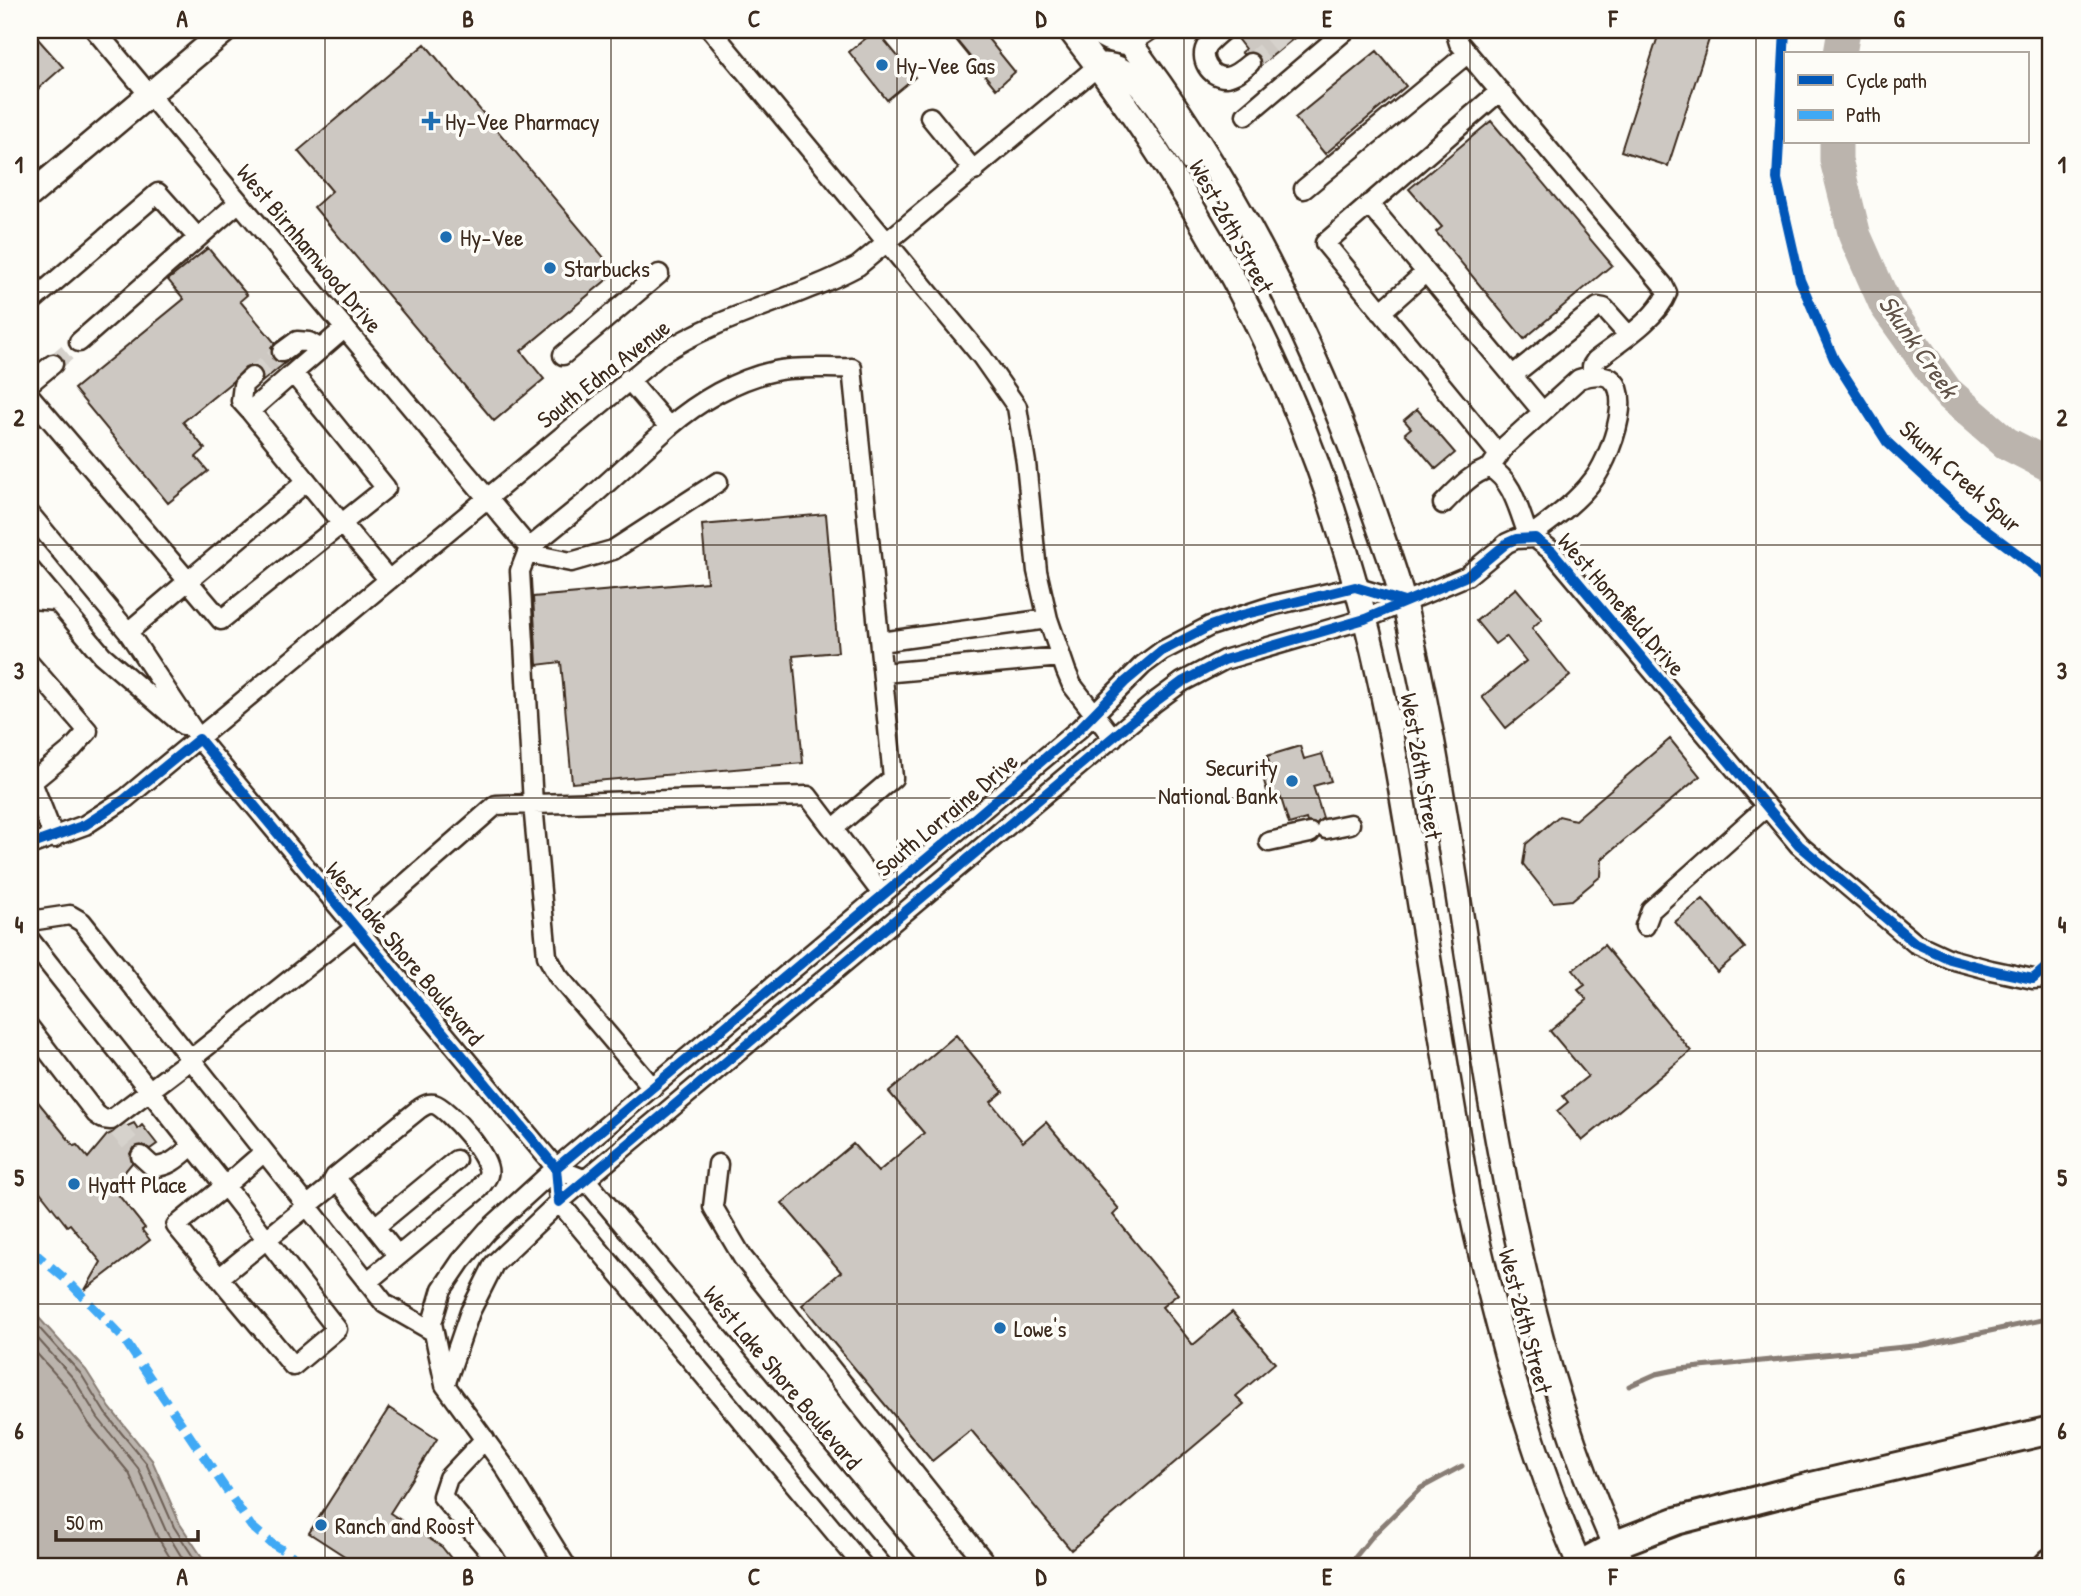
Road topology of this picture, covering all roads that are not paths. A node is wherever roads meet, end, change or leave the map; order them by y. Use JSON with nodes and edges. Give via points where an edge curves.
{"nodes":[{"id":1,"x":95,"y":30,"type":"edge"},
{"id":2,"x":226,"y":30,"type":"edge"},
{"id":3,"x":711,"y":30,"type":"edge"},
{"id":4,"x":1070,"y":30,"type":"edge"},
{"id":5,"x":1096,"y":30,"type":"edge"},
{"id":6,"x":1150,"y":30,"type":"edge"},
{"id":7,"x":1223,"y":30,"type":"edge"},
{"id":8,"x":1346,"y":30,"type":"edge"},
{"id":9,"x":1455,"y":30,"type":"edge"},
{"id":10,"x":1125,"y":36,"type":"edge"},
{"id":11,"x":1468,"y":53,"type":"junction"},
{"id":12,"x":1250,"y":63,"type":"tunnel mouth"},
{"id":13,"x":1098,"y":66,"type":"junction"},
{"id":14,"x":1500,"y":92,"type":"junction"},
{"id":15,"x":149,"y":95,"type":"junction"},
{"id":16,"x":1246,"y":115,"type":"dead end"},
{"id":17,"x":930,"y":117,"type":"dead end"},
{"id":18,"x":974,"y":171,"type":"junction"},
{"id":19,"x":1304,"y":189,"type":"dead end"},
{"id":20,"x":30,"y":195,"type":"edge"},
{"id":21,"x":239,"y":202,"type":"junction"},
{"id":22,"x":1369,"y":204,"type":"junction"},
{"id":23,"x":198,"y":238,"type":"junction"},
{"id":24,"x":887,"y":244,"type":"junction"},
{"id":25,"x":1426,"y":272,"type":"junction"},
{"id":26,"x":659,"y":274,"type":"dead end"},
{"id":27,"x":30,"y":303,"type":"edge"},
{"id":28,"x":1289,"y":305,"type":"junction"},
{"id":29,"x":1381,"y":312,"type":"junction"},
{"id":30,"x":345,"y":328,"type":"junction"},
{"id":31,"x":1628,"y":335,"type":"junction"},
{"id":32,"x":79,"y":342,"type":"tunnel mouth"},
{"id":33,"x":321,"y":349,"type":"junction"},
{"id":34,"x":282,"y":352,"type":"tunnel mouth"},
{"id":35,"x":563,"y":355,"type":"dead end"},
{"id":36,"x":53,"y":364,"type":"tunnel mouth"},
{"id":37,"x":293,"y":373,"type":"junction"},
{"id":38,"x":1592,"y":374,"type":"junction"},
{"id":39,"x":1513,"y":375,"type":"junction"},
{"id":40,"x":252,"y":377,"type":"tunnel mouth"},
{"id":41,"x":628,"y":379,"type":"junction"},
{"id":42,"x":30,"y":383,"type":"edge"},
{"id":43,"x":30,"y":396,"type":"edge"},
{"id":44,"x":250,"y":411,"type":"junction"},
{"id":45,"x":1542,"y":411,"type":"junction"},
{"id":46,"x":669,"y":427,"type":"junction"},
{"id":47,"x":1494,"y":461,"type":"junction"},
{"id":48,"x":307,"y":481,"type":"junction"},
{"id":49,"x":718,"y":482,"type":"dead end"},
{"id":50,"x":488,"y":497,"type":"junction"},
{"id":51,"x":1443,"y":504,"type":"dead end"},
{"id":52,"x":30,"y":514,"type":"edge"},
{"id":53,"x":341,"y":524,"type":"junction"},
{"id":54,"x":1530,"y":537,"type":"junction"},
{"id":55,"x":529,"y":548,"type":"junction"},
{"id":56,"x":30,"y":569,"type":"edge"},
{"id":57,"x":389,"y":580,"type":"junction"},
{"id":58,"x":188,"y":581,"type":"junction"},
{"id":59,"x":1355,"y":587,"type":"junction"},
{"id":60,"x":30,"y":599,"type":"edge"},
{"id":61,"x":57,"y":601,"type":"junction"},
{"id":62,"x":1404,"y":602,"type":"junction"},
{"id":63,"x":1048,"y":618,"type":"junction"},
{"id":64,"x":1365,"y":619,"type":"junction"},
{"id":65,"x":128,"y":632,"type":"junction"},
{"id":66,"x":880,"y":642,"type":"junction"},
{"id":67,"x":1061,"y":657,"type":"junction"},
{"id":68,"x":30,"y":664,"type":"edge"},
{"id":69,"x":883,"y":673,"type":"junction"},
{"id":70,"x":1093,"y":714,"type":"junction"},
{"id":71,"x":1113,"y":738,"type":"junction"},
{"id":72,"x":199,"y":739,"type":"junction"},
{"id":73,"x":533,"y":804,"type":"junction"},
{"id":74,"x":1766,"y":807,"type":"junction"},
{"id":75,"x":1350,"y":824,"type":"dead end"},
{"id":76,"x":833,"y":829,"type":"junction"},
{"id":77,"x":54,"y":838,"type":"junction"},
{"id":78,"x":1269,"y":842,"type":"dead end"},
{"id":79,"x":30,"y":845,"type":"edge"},
{"id":80,"x":883,"y":895,"type":"junction"},
{"id":81,"x":30,"y":921,"type":"edge"},
{"id":82,"x":1645,"y":926,"type":"dead end"},
{"id":83,"x":356,"y":928,"type":"junction"},
{"id":84,"x":30,"y":940,"type":"edge"},
{"id":85,"x":2051,"y":978,"type":"edge"},
{"id":86,"x":30,"y":1028,"type":"edge"},
{"id":87,"x":191,"y":1059,"type":"junction"},
{"id":88,"x":653,"y":1088,"type":"junction"},
{"id":89,"x":150,"y":1090,"type":"junction"},
{"id":90,"x":193,"y":1145,"type":"junction"},
{"id":91,"x":264,"y":1152,"type":"junction"},
{"id":92,"x":141,"y":1156,"type":"tunnel mouth"},
{"id":93,"x":456,"y":1160,"type":"dead end"},
{"id":94,"x":718,"y":1164,"type":"dead end"},
{"id":95,"x":556,"y":1168,"type":"junction"},
{"id":96,"x":335,"y":1177,"type":"junction"},
{"id":97,"x":586,"y":1180,"type":"junction"},
{"id":98,"x":225,"y":1186,"type":"junction"},
{"id":99,"x":559,"y":1202,"type":"junction"},
{"id":100,"x":307,"y":1205,"type":"junction"},
{"id":101,"x":375,"y":1227,"type":"junction"},
{"id":102,"x":267,"y":1239,"type":"junction"},
{"id":103,"x":398,"y":1256,"type":"junction"},
{"id":104,"x":219,"y":1278,"type":"junction"},
{"id":105,"x":368,"y":1282,"type":"junction"},
{"id":106,"x":434,"y":1332,"type":"junction"},
{"id":107,"x":445,"y":1385,"type":"junction"},
{"id":108,"x":2051,"y":1430,"type":"edge"},
{"id":109,"x":485,"y":1439,"type":"junction"},
{"id":110,"x":1619,"y":1556,"type":"edge"},
{"id":111,"x":2051,"y":1562,"type":"edge"},
{"id":112,"x":499,"y":1566,"type":"edge"},
{"id":113,"x":566,"y":1566,"type":"edge"},
{"id":114,"x":863,"y":1566,"type":"edge"},
{"id":115,"x":909,"y":1566,"type":"edge"},
{"id":116,"x":988,"y":1566,"type":"edge"},
{"id":117,"x":1579,"y":1566,"type":"edge"},
{"id":118,"x":2047,"y":1566,"type":"edge"}],
"edges":[{"from":1,"to":15,"type":"street","name":"West Birnhamwood Drive"},
{"from":2,"to":15,"type":"main road"},
{"from":3,"to":24,"type":"street"},
{"from":4,"to":13,"type":"main road","name":"West 26th Street"},
{"from":5,"to":10,"type":"main road","via":[[1114,41]]},
{"from":6,"to":10,"type":"street"},
{"from":7,"to":12,"type":"street","via":[[1206,46],[1203,56],[1214,75],[1225,77]]},
{"from":8,"to":16,"type":"street"},
{"from":9,"to":11,"type":"street"},
{"from":10,"to":28,"type":"main road","name":"West 26th Street","via":[[1206,154]]},
{"from":11,"to":14,"type":"street"},
{"from":11,"to":19,"type":"street"},
{"from":13,"to":18,"type":"street","name":"South Edna Avenue"},
{"from":13,"to":28,"type":"main road","via":[[1115,66],[1145,91]]},
{"from":13,"to":59,"type":"main road","name":"West 26th Street","via":[[1165,162],[1264,339],[1312,453]]},
{"from":14,"to":22,"type":"street"},
{"from":14,"to":31,"type":"street","via":[[1663,285],[1667,293],[1664,302]]},
{"from":15,"to":20,"type":"main road"},
{"from":15,"to":21,"type":"street","name":"West Birnhamwood Drive"},
{"from":17,"to":18,"type":"street"},
{"from":18,"to":24,"type":"street","name":"South Edna Avenue"},
{"from":21,"to":23,"type":"street"},
{"from":21,"to":30,"type":"street","name":"West Birnhamwood Drive"},
{"from":22,"to":25,"type":"street"},
{"from":22,"to":29,"type":"street","via":[[1325,243]]},
{"from":23,"to":27,"type":"street","via":[[158,193]]},
{"from":23,"to":32,"type":"street"},
{"from":24,"to":41,"type":"street","name":"South Edna Avenue","via":[[832,280],[683,339]]},
{"from":24,"to":63,"type":"street","via":[[982,357],[1017,407],[1037,571]]},
{"from":25,"to":29,"type":"street"},
{"from":25,"to":39,"type":"street"},
{"from":26,"to":35,"type":"street"},
{"from":28,"to":62,"type":"main road","name":"West 26th Street","via":[[1357,463]]},
{"from":29,"to":47,"type":"street"},
{"from":30,"to":33,"type":"street"},
{"from":30,"to":50,"type":"street","name":"West Birnhamwood Drive"},
{"from":31,"to":38,"type":"street","via":[[1596,360]]},
{"from":31,"to":39,"type":"street","via":[[1598,307]]},
{"from":33,"to":34,"type":"street","via":[[297,341]]},
{"from":33,"to":37,"type":"street"},
{"from":36,"to":42,"type":"street"},
{"from":37,"to":44,"type":"street"},
{"from":37,"to":53,"type":"street","via":[[386,488]]},
{"from":38,"to":45,"type":"street","via":[[1579,379]]},
{"from":38,"to":54,"type":"street","via":[[1615,383],[1620,396],[1614,439],[1595,477],[1568,508]]},
{"from":39,"to":45,"type":"street"},
{"from":40,"to":44,"type":"street","via":[[243,385],[241,401]]},
{"from":41,"to":46,"type":"street"},
{"from":41,"to":50,"type":"street","name":"South Edna Avenue"},
{"from":43,"to":58,"type":"street"},
{"from":44,"to":48,"type":"street"},
{"from":45,"to":47,"type":"street"},
{"from":46,"to":55,"type":"street"},
{"from":46,"to":66,"type":"street","via":[[691,409],[746,380],[776,371],[852,368]]},
{"from":47,"to":51,"type":"street"},
{"from":47,"to":54,"type":"street"},
{"from":48,"to":53,"type":"street"},
{"from":48,"to":58,"type":"street"},
{"from":49,"to":55,"type":"street","via":[[613,550],[571,562],[532,554]]},
{"from":50,"to":55,"type":"street","name":"West Birnhamwood Drive"},
{"from":50,"to":57,"type":"street","name":"South Edna Avenue"},
{"from":52,"to":65,"type":"street","name":"West Lake Shore Boulevard"},
{"from":53,"to":57,"type":"street"},
{"from":53,"to":58,"type":"street","via":[[221,620]]},
{"from":54,"to":62,"type":"street","name":"West Homefield Drive","via":[[1507,543],[1467,576]]},
{"from":54,"to":74,"type":"street","name":"West Homefield Drive","via":[[1552,551]]},
{"from":55,"to":73,"type":"street","via":[[520,571]]},
{"from":56,"to":61,"type":"street","name":"West Lake Shore Boulevard"},
{"from":57,"to":72,"type":"street","name":"South Edna Avenue"},
{"from":58,"to":65,"type":"street"},
{"from":59,"to":62,"type":"street","name":"South Lorraine Drive"},
{"from":59,"to":64,"type":"main road","name":"West 26th Street"},
{"from":59,"to":70,"type":"street","name":"South Lorraine Drive","via":[[1275,605],[1187,637],[1143,666]]},
{"from":60,"to":61,"type":"street"},
{"from":61,"to":72,"type":"street","name":"West Lake Shore Boulevard","via":[[102,655]]},
{"from":62,"to":64,"type":"street","name":"West Homefield Drive"},
{"from":62,"to":110,"type":"main road","name":"West 26th Street","via":[[1435,755],[1521,1259],[1567,1419]]},
{"from":63,"to":66,"type":"street"},
{"from":63,"to":67,"type":"street"},
{"from":64,"to":71,"type":"street","name":"South Lorraine Drive","via":[[1204,669],[1154,702]]},
{"from":64,"to":117,"type":"main road","name":"West 26th Street","via":[[1392,738],[1481,1260],[1527,1425]]},
{"from":65,"to":72,"type":"street","name":"West Lake Shore Boulevard"},
{"from":66,"to":69,"type":"street"},
{"from":67,"to":69,"type":"street"},
{"from":67,"to":70,"type":"street","via":[[1072,685]]},
{"from":68,"to":77,"type":"street","via":[[88,731],[32,782]]},
{"from":69,"to":76,"type":"street","via":[[893,778]]},
{"from":70,"to":71,"type":"street"},
{"from":70,"to":80,"type":"street","name":"South Lorraine Drive"},
{"from":71,"to":97,"type":"street","name":"South Lorraine Drive"},
{"from":72,"to":77,"type":"street","name":"South Edna Avenue","via":[[125,799],[85,825]]},
{"from":72,"to":83,"type":"street","name":"West Lake Shore Boulevard"},
{"from":73,"to":76,"type":"street","via":[[808,796]]},
{"from":73,"to":83,"type":"street","via":[[496,805]]},
{"from":73,"to":88,"type":"street","via":[[547,956],[558,976]]},
{"from":74,"to":82,"type":"street","via":[[1651,910]]},
{"from":74,"to":85,"type":"street","name":"West Homefield Drive","via":[[1799,845],[1915,943],[1991,970]]},
{"from":75,"to":78,"type":"street"},
{"from":76,"to":80,"type":"street"},
{"from":77,"to":79,"type":"street","name":"South Edna Avenue"},
{"from":80,"to":88,"type":"street","name":"South Lorraine Drive"},
{"from":81,"to":87,"type":"street","via":[[69,915],[82,922]]},
{"from":83,"to":87,"type":"street"},
{"from":83,"to":95,"type":"street","name":"West Lake Shore Boulevard"},
{"from":84,"to":89,"type":"street"},
{"from":86,"to":89,"type":"street","via":[[103,1119],[115,1124]]},
{"from":87,"to":89,"type":"street"},
{"from":87,"to":91,"type":"street"},
{"from":88,"to":95,"type":"street","name":"South Lorraine Drive"},
{"from":89,"to":90,"type":"street"},
{"from":90,"to":92,"type":"street","via":[[161,1167],[153,1167]]},
{"from":90,"to":98,"type":"street"},
{"from":91,"to":98,"type":"street"},
{"from":91,"to":100,"type":"street"},
{"from":93,"to":101,"type":"street"},
{"from":94,"to":116,"type":"street","via":[[713,1207],[743,1258]]},
{"from":95,"to":97,"type":"street","name":"West Lake Shore Boulevard"},
{"from":95,"to":99,"type":"street"},
{"from":95,"to":106,"type":"street","name":"South Lorraine Drive","via":[[486,1231],[461,1261],[442,1289],[432,1322]]},
{"from":96,"to":100,"type":"street","via":[[328,1189]]},
{"from":96,"to":101,"type":"street"},
{"from":96,"to":103,"type":"street","via":[[427,1104],[446,1111],[484,1156],[489,1175],[479,1188]]},
{"from":97,"to":99,"type":"street","name":"South Lorraine Drive"},
{"from":97,"to":115,"type":"street","name":"West Lake Shore Boulevard"},
{"from":98,"to":102,"type":"street"},
{"from":98,"to":104,"type":"street","via":[[176,1226]]},
{"from":99,"to":107,"type":"street","name":"South Lorraine Drive","via":[[494,1264],[470,1312]]},
{"from":99,"to":114,"type":"street"},
{"from":100,"to":102,"type":"street"},
{"from":100,"to":105,"type":"street"},
{"from":101,"to":103,"type":"street"},
{"from":102,"to":104,"type":"street"},
{"from":102,"to":104,"type":"street","via":[[337,1329],[293,1366]]},
{"from":103,"to":105,"type":"street"},
{"from":105,"to":106,"type":"street","via":[[385,1304]]},
{"from":106,"to":107,"type":"street"},
{"from":107,"to":109,"type":"street"},
{"from":108,"to":110,"type":"highway","via":[[1676,1521]]},
{"from":109,"to":112,"type":"street","via":[[448,1478],[442,1496]]},
{"from":109,"to":113,"type":"street"},
{"from":110,"to":117,"type":"highway"},
{"from":111,"to":118,"type":"highway"}]}
